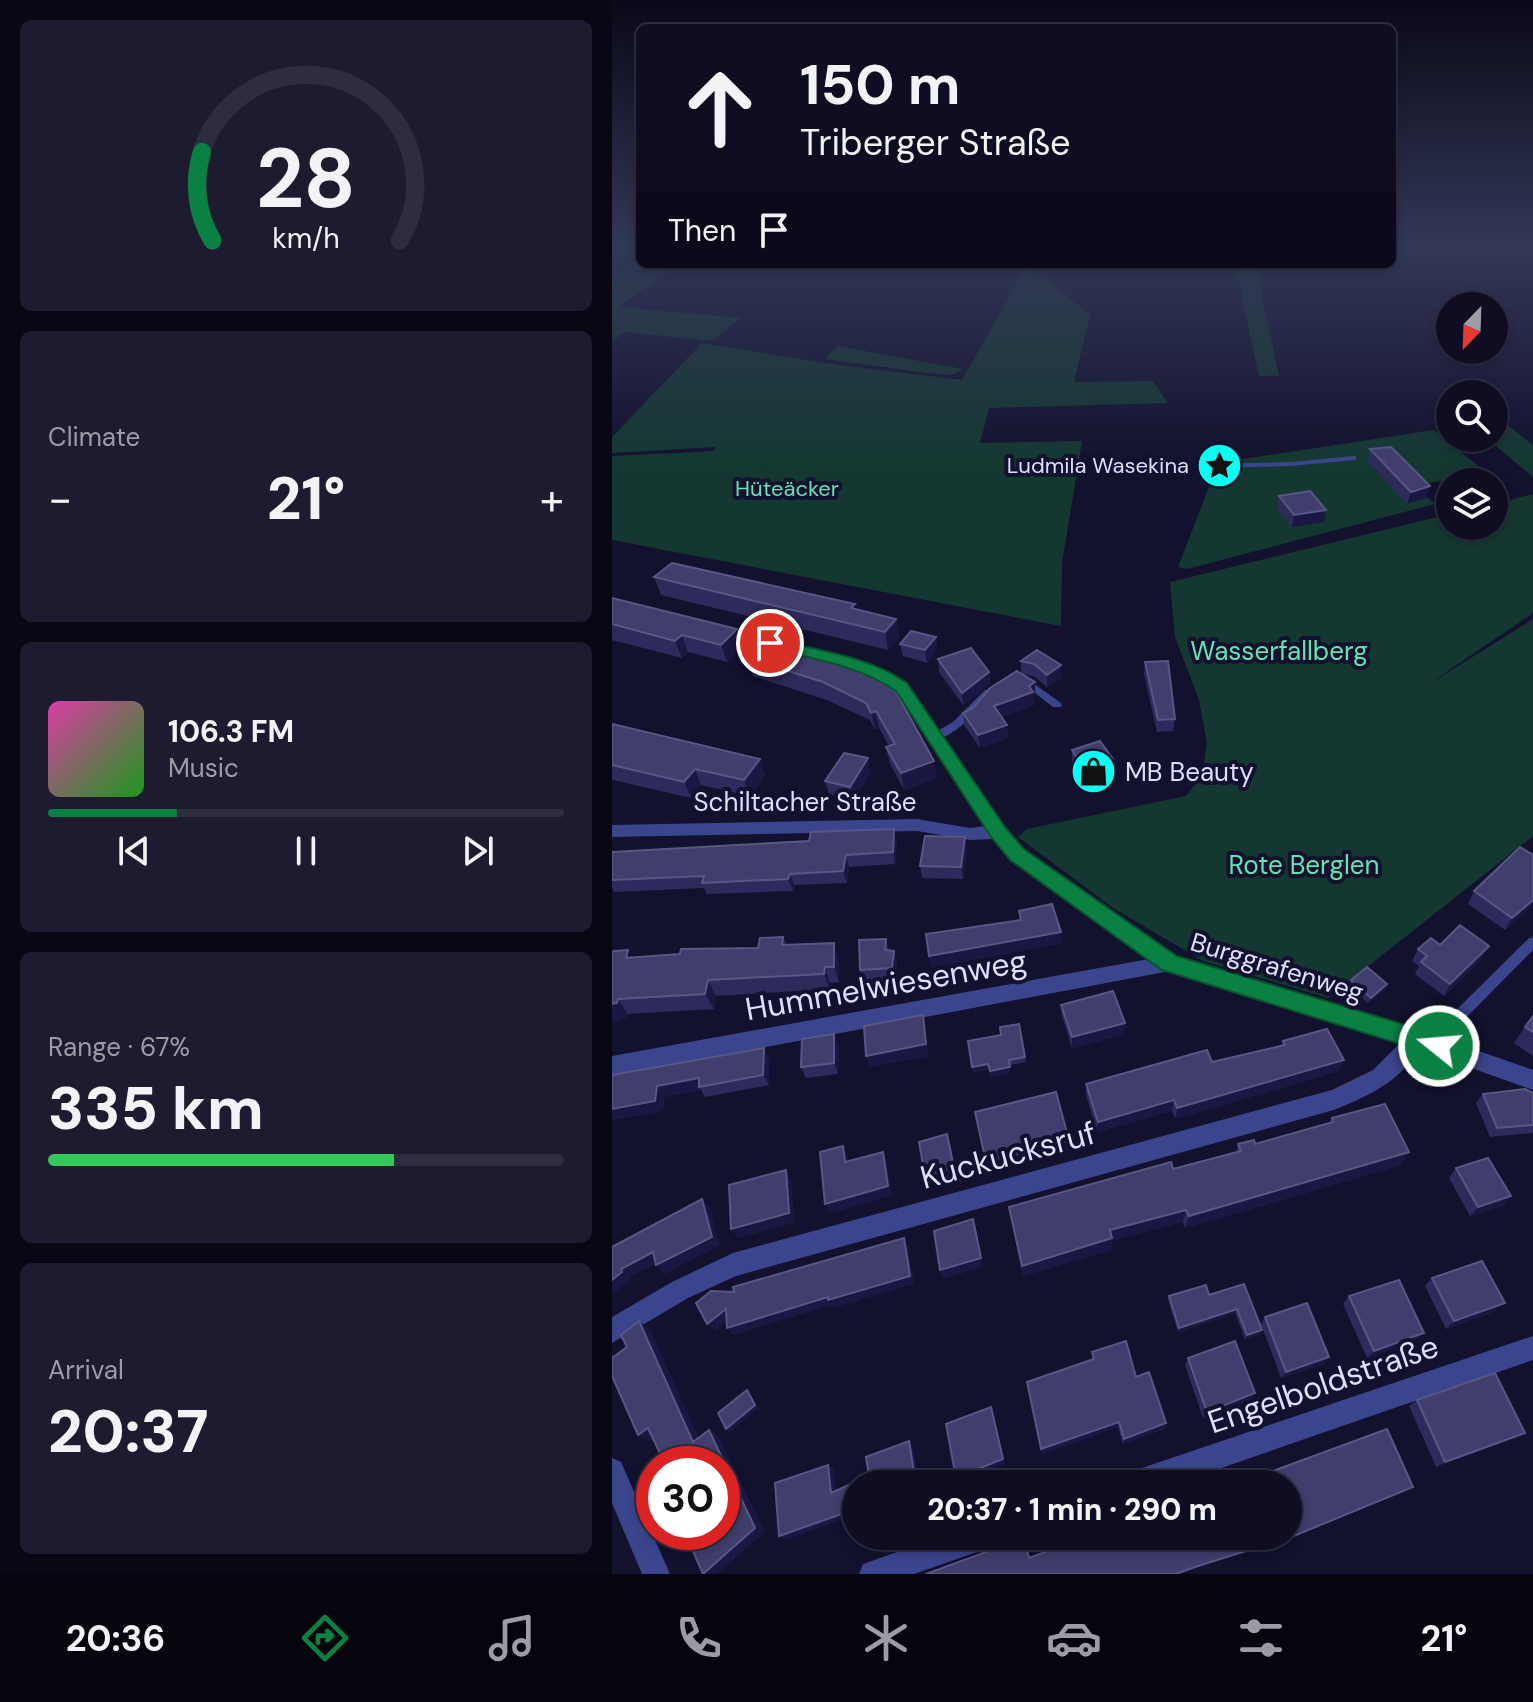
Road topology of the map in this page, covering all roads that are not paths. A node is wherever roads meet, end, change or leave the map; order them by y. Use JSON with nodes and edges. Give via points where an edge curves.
{"nodes":[{"id":1,"x":1353,"y":458,"type":"dead end"},
{"id":2,"x":1209,"y":466,"type":"dead end"},
{"id":3,"x":699,"y":625,"type":"edge"},
{"id":4,"x":1057,"y":705,"type":"dead end"},
{"id":5,"x":936,"y":737,"type":"junction"},
{"id":6,"x":612,"y":831,"type":"edge"},
{"id":7,"x":998,"y":832,"type":"junction"},
{"id":8,"x":1533,"y":942,"type":"edge"},
{"id":9,"x":1170,"y":963,"type":"junction"},
{"id":10,"x":1413,"y":1038,"type":"junction"},
{"id":11,"x":1439,"y":1046,"type":"junction"},
{"id":12,"x":612,"y":1066,"type":"edge"},
{"id":13,"x":1533,"y":1080,"type":"edge"},
{"id":14,"x":612,"y":1331,"type":"edge"},
{"id":15,"x":1533,"y":1348,"type":"edge"},
{"id":16,"x":1177,"y":1470,"type":"edge"},
{"id":17,"x":612,"y":1471,"type":"edge"},
{"id":18,"x":943,"y":1550,"type":"edge"},
{"id":19,"x":656,"y":1574,"type":"edge"},
{"id":20,"x":873,"y":1574,"type":"edge"}],
"edges":[{"from":1,"to":2,"type":"lane"},
{"from":3,"to":5,"type":"street","name":"Burggrafenweg","via":[[886,676],[915,702]]},
{"from":4,"to":5,"type":"lane","via":[[1031,682],[1016,678],[981,698]]},
{"from":5,"to":7,"type":"street","name":"Burggrafenweg"},
{"from":6,"to":7,"type":"street","name":"Schiltacher Straße","via":[[917,825],[970,834]]},
{"from":7,"to":9,"type":"street","name":"Burggrafenweg","via":[[1017,854]]},
{"from":8,"to":11,"type":"lane","via":[[1443,1032]]},
{"from":9,"to":10,"type":"street","name":"Burggrafenweg"},
{"from":9,"to":12,"type":"street","name":"Hummelwiesenweg"},
{"from":10,"to":11,"type":"street","name":"Burggrafenweg"},
{"from":10,"to":14,"type":"street","name":"Kuckucksruf","via":[[1396,1064],[1334,1100],[733,1265]]},
{"from":11,"to":13,"type":"street","name":"Burggrafenweg"},
{"from":15,"to":16,"type":"street","name":"Engelboldstraße"},
{"from":17,"to":19,"type":"street"},
{"from":18,"to":20,"type":"street"}]}
